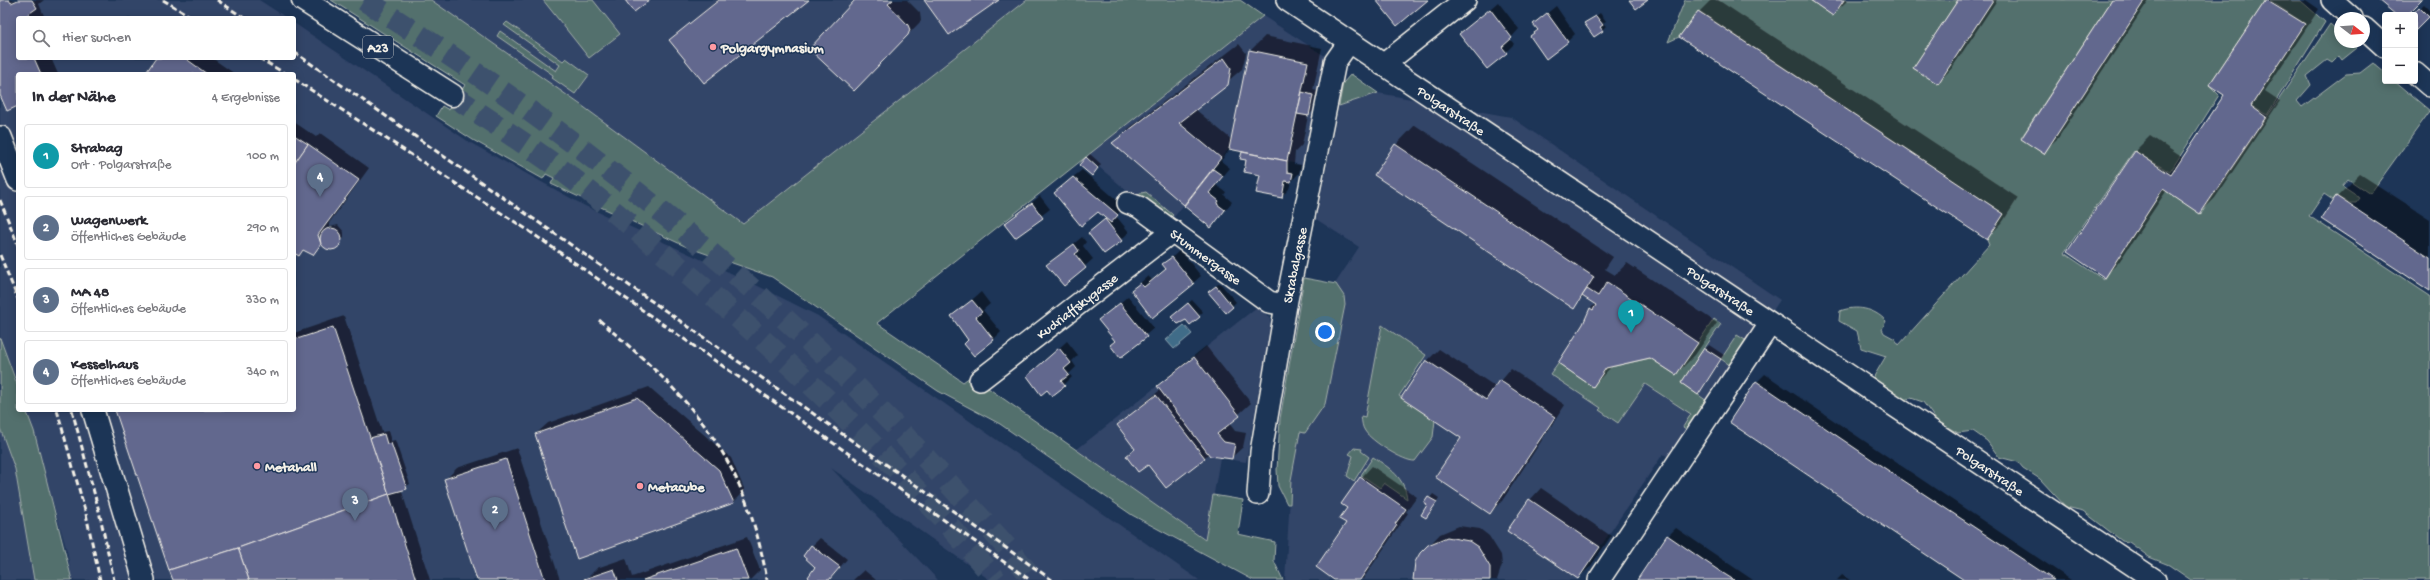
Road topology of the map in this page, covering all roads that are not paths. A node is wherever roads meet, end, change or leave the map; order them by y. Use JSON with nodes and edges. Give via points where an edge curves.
{"nodes":[{"id":1,"x":303,"y":0,"type":"edge"},
{"id":2,"x":1287,"y":0,"type":"edge"},
{"id":3,"x":1465,"y":0,"type":"edge"},
{"id":4,"x":2332,"y":0,"type":"edge"},
{"id":5,"x":2345,"y":12,"type":"edge"},
{"id":6,"x":2370,"y":33,"type":"edge"},
{"id":7,"x":1348,"y":42,"type":"junction"},
{"id":8,"x":2382,"y":44,"type":"edge"},
{"id":9,"x":1383,"y":65,"type":"junction"},
{"id":10,"x":2418,"y":76,"type":"edge"},
{"id":11,"x":2430,"y":86,"type":"edge"},
{"id":12,"x":452,"y":95,"type":"tunnel mouth"},
{"id":13,"x":1,"y":137,"type":"edge"},
{"id":14,"x":16,"y":175,"type":"edge"},
{"id":15,"x":1128,"y":203,"type":"dead end"},
{"id":16,"x":1173,"y":231,"type":"junction"},
{"id":17,"x":1286,"y":305,"type":"junction"},
{"id":18,"x":1770,"y":324,"type":"junction"},
{"id":19,"x":980,"y":380,"type":"dead end"},
{"id":20,"x":94,"y":412,"type":"edge"},
{"id":21,"x":1258,"y":494,"type":"dead end"},
{"id":22,"x":144,"y":580,"type":"edge"},
{"id":23,"x":1599,"y":580,"type":"edge"},
{"id":24,"x":2155,"y":580,"type":"edge"}],
"edges":[{"from":1,"to":12,"type":"highway","number":"A23"},
{"from":2,"to":7,"type":"street","name":"Polgarstraße"},
{"from":3,"to":9,"type":"street"},
{"from":4,"to":5,"type":"street"},
{"from":6,"to":8,"type":"street"},
{"from":7,"to":9,"type":"street","name":"Polgarstraße"},
{"from":7,"to":17,"type":"street","name":"Skrabalgasse","via":[[1335,62]]},
{"from":9,"to":18,"type":"street","name":"Polgarstraße"},
{"from":10,"to":11,"type":"street"},
{"from":13,"to":14,"type":"street"},
{"from":15,"to":16,"type":"street","name":"Stummergasse","via":[[1139,207]]},
{"from":16,"to":17,"type":"street","name":"Stummergasse","via":[[1269,302]]},
{"from":16,"to":19,"type":"street","name":"Kudriaffskygasse"},
{"from":17,"to":21,"type":"street","name":"Skrabalgasse","via":[[1261,452]]},
{"from":18,"to":23,"type":"street"},
{"from":18,"to":24,"type":"street","name":"Polgarstraße"},
{"from":20,"to":22,"type":"street"}]}
